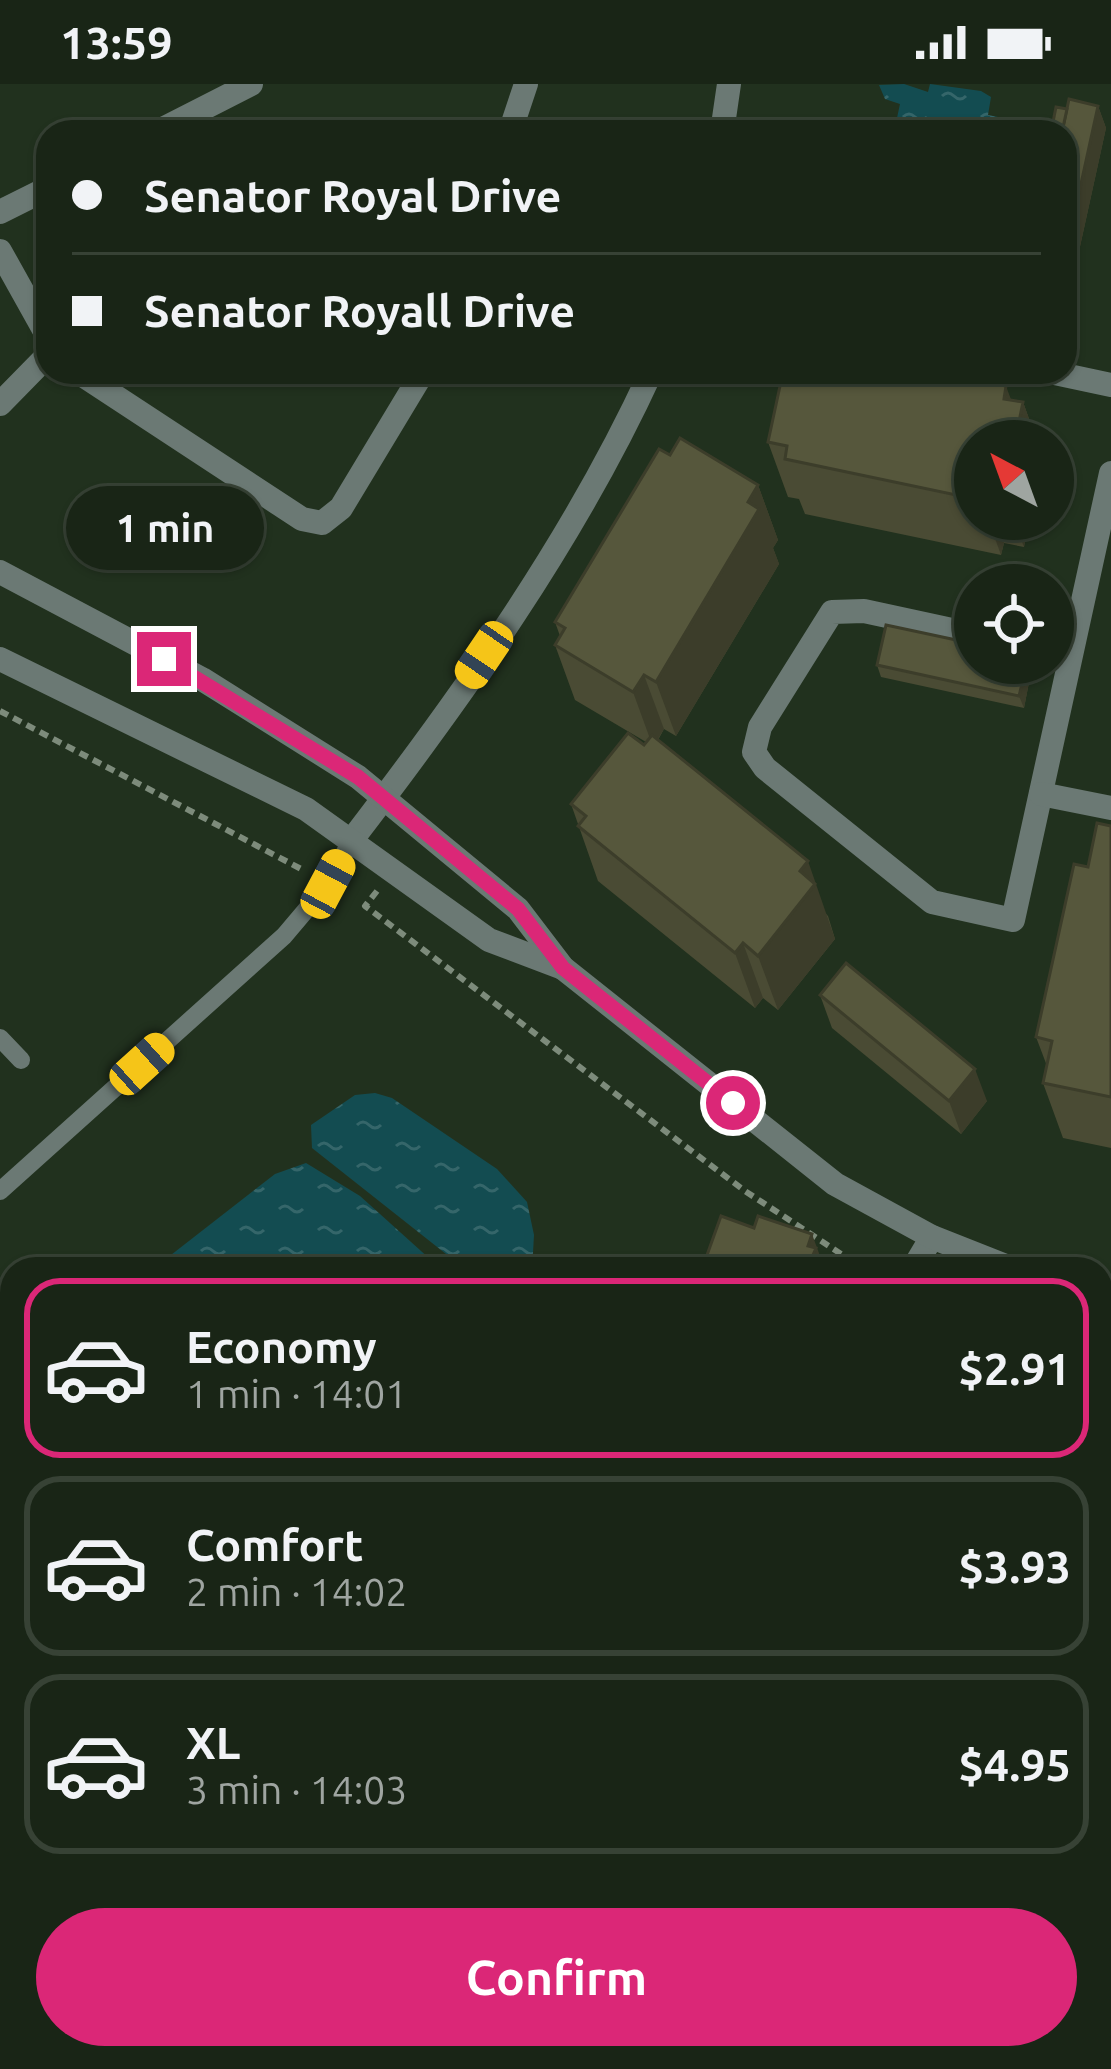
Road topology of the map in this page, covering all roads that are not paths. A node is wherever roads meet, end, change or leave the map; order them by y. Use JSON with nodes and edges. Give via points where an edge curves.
{"nodes":[{"id":1,"x":251,"y":84,"type":"edge"},
{"id":2,"x":526,"y":84,"type":"edge"},
{"id":3,"x":729,"y":84,"type":"edge"},
{"id":4,"x":180,"y":120,"type":"edge"},
{"id":5,"x":514,"y":120,"type":"edge"},
{"id":6,"x":724,"y":120,"type":"edge"},
{"id":7,"x":36,"y":194,"type":"edge"},
{"id":8,"x":0,"y":212,"type":"edge"},
{"id":9,"x":0,"y":250,"type":"edge"},
{"id":10,"x":36,"y":315,"type":"edge"},
{"id":11,"x":36,"y":367,"type":"edge"},
{"id":12,"x":1077,"y":378,"type":"edge"},
{"id":13,"x":96,"y":384,"type":"edge"},
{"id":14,"x":416,"y":384,"type":"edge"},
{"id":15,"x":645,"y":384,"type":"edge"},
{"id":16,"x":1111,"y":385,"type":"edge"},
{"id":17,"x":0,"y":404,"type":"edge"},
{"id":18,"x":1111,"y":473,"type":"edge"},
{"id":19,"x":0,"y":572,"type":"edge"},
{"id":20,"x":1074,"y":610,"type":"edge"},
{"id":21,"x":954,"y":630,"type":"edge"},
{"id":22,"x":0,"y":659,"type":"edge"},
{"id":23,"x":1058,"y":684,"type":"edge"},
{"id":24,"x":1041,"y":794,"type":"junction"},
{"id":25,"x":385,"y":797,"type":"junction"},
{"id":26,"x":1111,"y":808,"type":"edge"},
{"id":27,"x":351,"y":841,"type":"junction"},
{"id":28,"x":563,"y":968,"type":"junction"},
{"id":29,"x":0,"y":1038,"type":"edge"},
{"id":30,"x":21,"y":1060,"type":"dead end"},
{"id":31,"x":0,"y":1191,"type":"edge"},
{"id":32,"x":932,"y":1237,"type":"junction"},
{"id":33,"x":921,"y":1257,"type":"edge"},
{"id":34,"x":983,"y":1257,"type":"edge"}],
"edges":[{"from":1,"to":4,"type":"street"},
{"from":2,"to":5,"type":"street"},
{"from":3,"to":6,"type":"street"},
{"from":7,"to":8,"type":"street"},
{"from":9,"to":10,"type":"street"},
{"from":11,"to":17,"type":"street"},
{"from":12,"to":16,"type":"street"},
{"from":13,"to":14,"type":"street","via":[[302,518],[322,523],[341,508]]},
{"from":15,"to":25,"type":"street","via":[[552,555]]},
{"from":18,"to":20,"type":"street"},
{"from":19,"to":25,"type":"street","via":[[237,699]]},
{"from":21,"to":24,"type":"street","via":[[832,612],[757,731],[758,761],[917,892],[970,915],[1013,920]]},
{"from":22,"to":27,"type":"street","via":[[262,785]]},
{"from":23,"to":24,"type":"street"},
{"from":24,"to":26,"type":"street"},
{"from":25,"to":27,"type":"street"},
{"from":25,"to":28,"type":"street","via":[[518,909]]},
{"from":27,"to":28,"type":"street","via":[[489,940]]},
{"from":27,"to":31,"type":"lane","via":[[284,936]]},
{"from":28,"to":32,"type":"street","via":[[836,1184]]},
{"from":29,"to":30,"type":"lane"},
{"from":32,"to":33,"type":"street"},
{"from":32,"to":34,"type":"street"}]}
